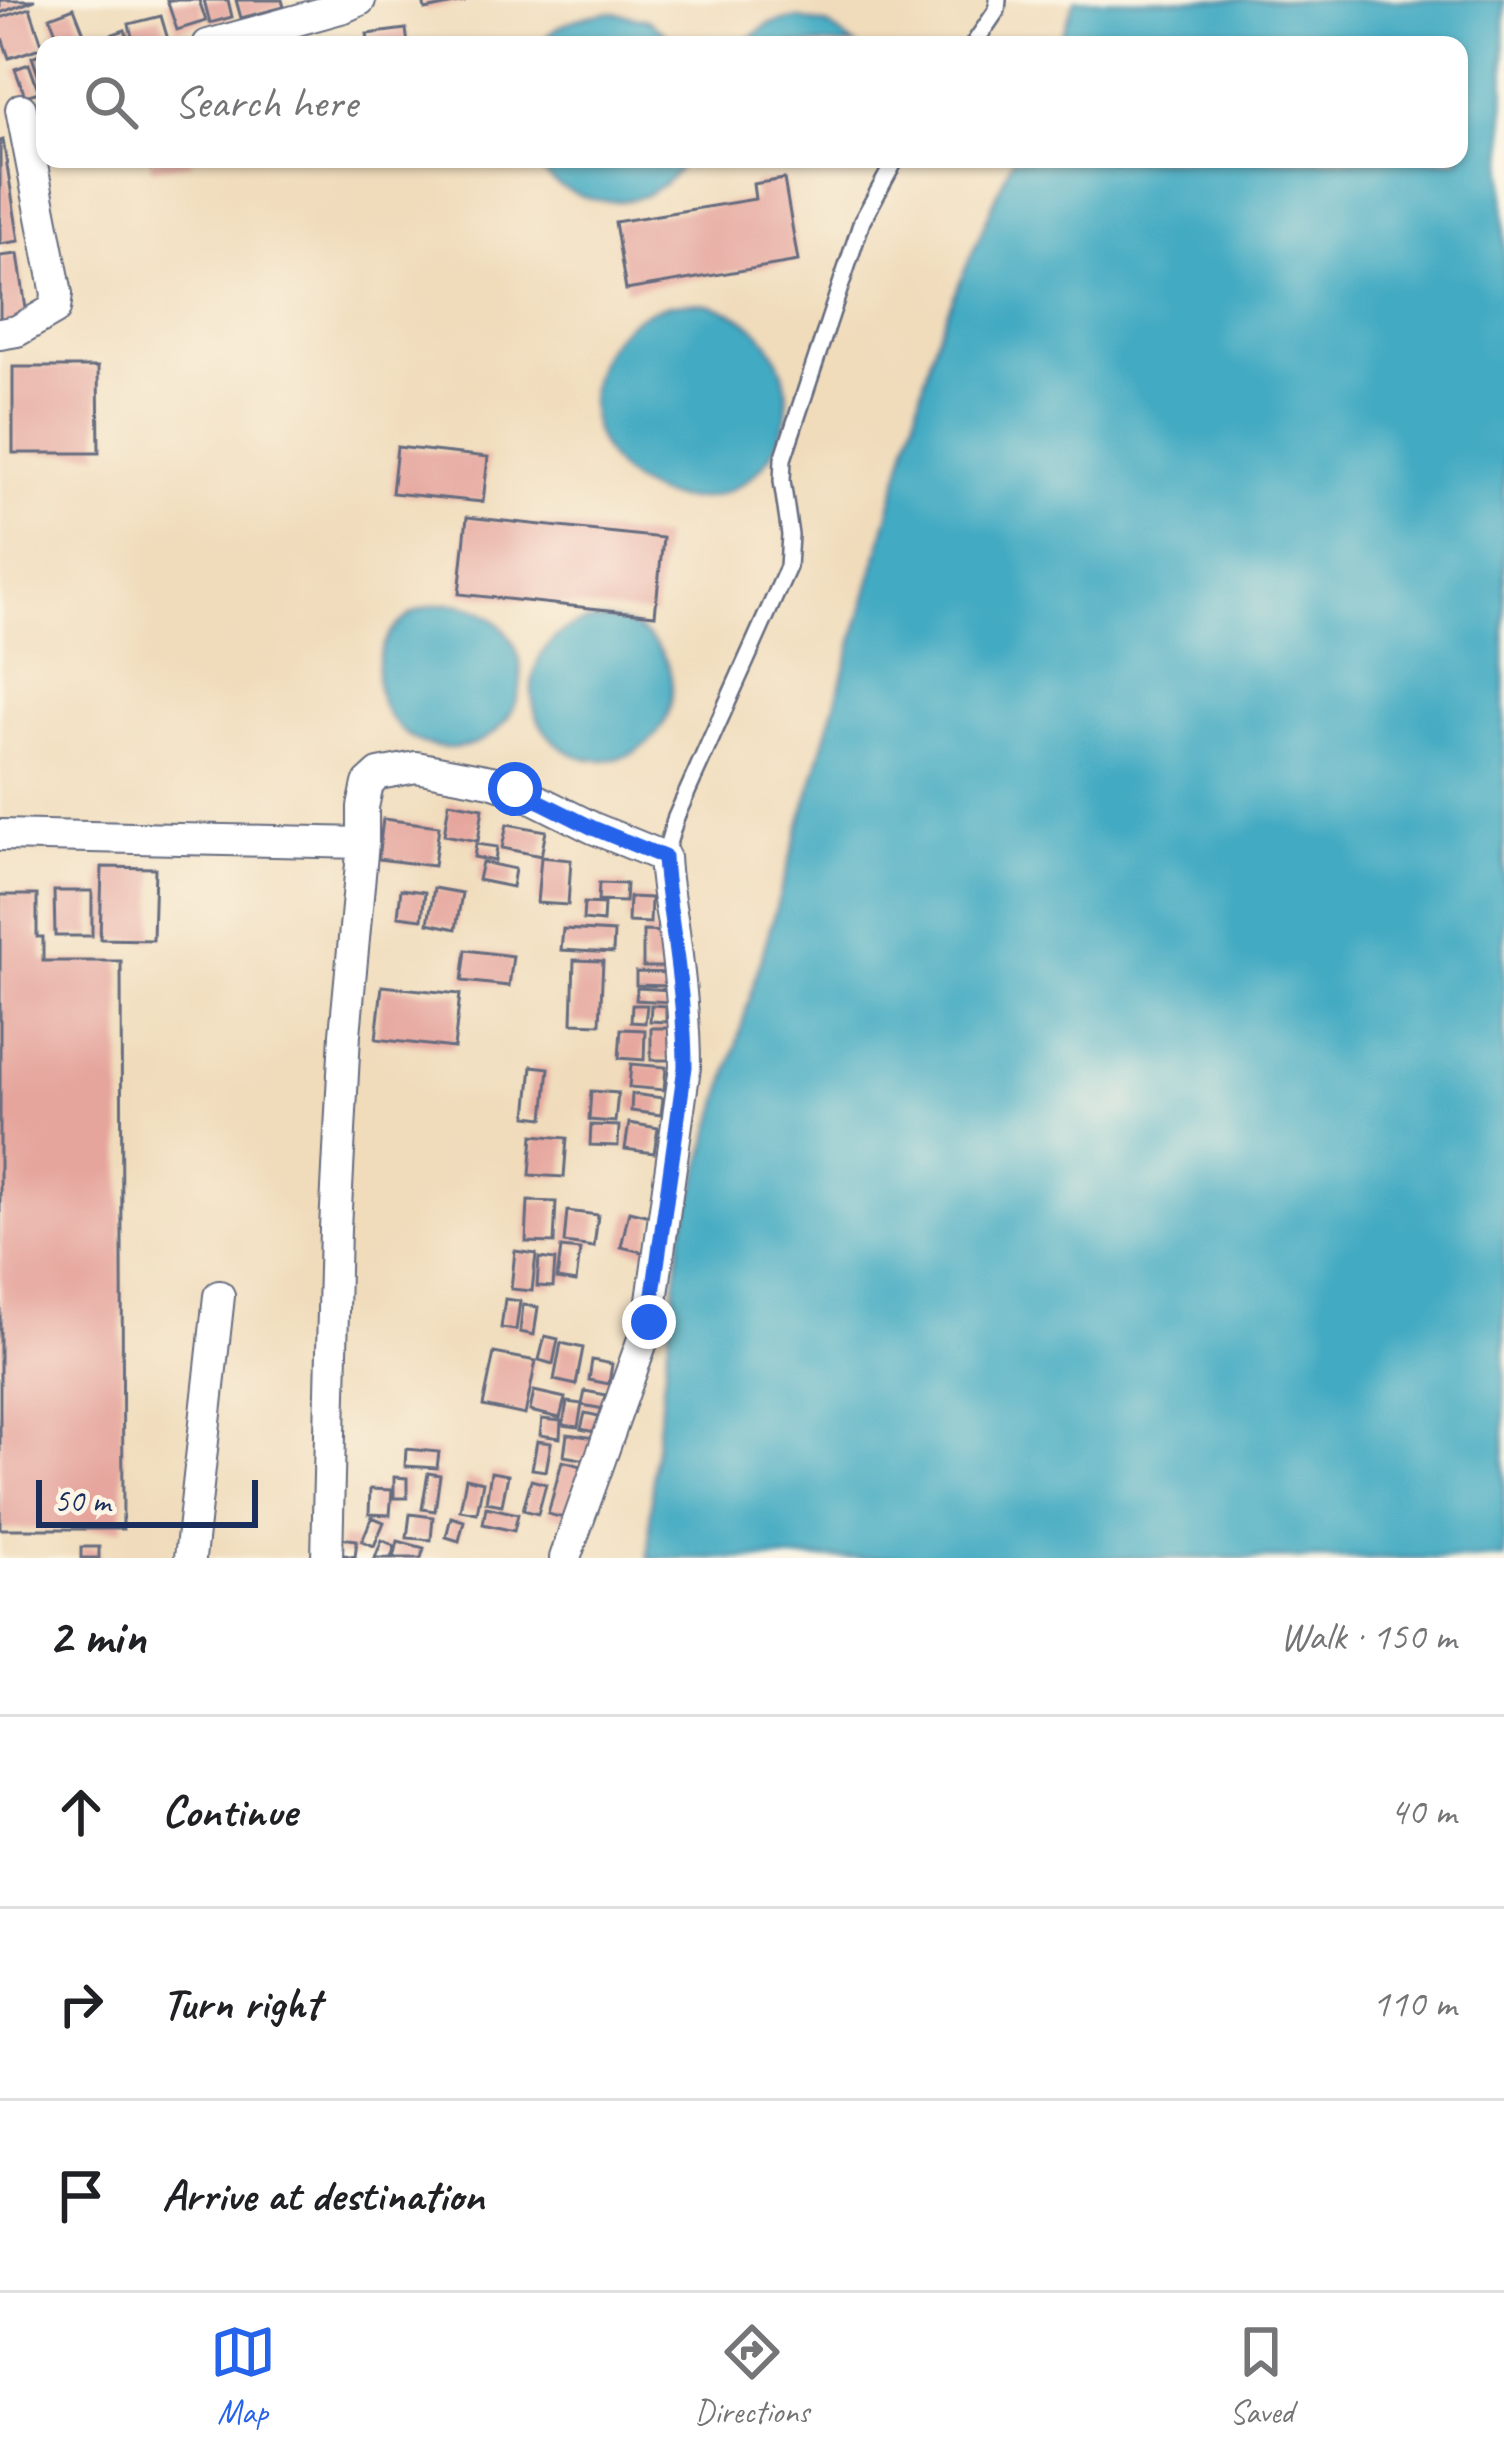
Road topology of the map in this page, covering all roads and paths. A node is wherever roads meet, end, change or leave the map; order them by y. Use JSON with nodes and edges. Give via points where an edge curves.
{"nodes":[{"id":1,"x":360,"y":0,"type":"edge"},
{"id":2,"x":998,"y":0,"type":"edge"},
{"id":3,"x":240,"y":36,"type":"edge"},
{"id":4,"x":979,"y":36,"type":"edge"},
{"id":5,"x":22,"y":108,"type":"edge"},
{"id":6,"x":891,"y":168,"type":"edge"},
{"id":7,"x":0,"y":334,"type":"edge"},
{"id":8,"x":0,"y":836,"type":"edge"},
{"id":9,"x":363,"y":843,"type":"junction"},
{"id":10,"x":664,"y":857,"type":"junction"},
{"id":11,"x":219,"y":1296,"type":"dead end"},
{"id":12,"x":190,"y":1558,"type":"edge"},
{"id":13,"x":327,"y":1558,"type":"edge"},
{"id":14,"x":565,"y":1558,"type":"edge"}],
"edges":[{"from":1,"to":3,"type":"street"},
{"from":2,"to":4,"type":"lane"},
{"from":5,"to":7,"type":"street","via":[[57,294],[55,309]]},
{"from":6,"to":10,"type":"lane","via":[[862,220],[783,459],[788,567]]},
{"from":8,"to":9,"type":"street"},
{"from":9,"to":10,"type":"street","via":[[368,784],[416,767],[515,789]]},
{"from":9,"to":13,"type":"street","via":[[335,1228]]},
{"from":10,"to":14,"type":"street","via":[[685,1067],[649,1322]]},
{"from":11,"to":12,"type":"street"}]}
